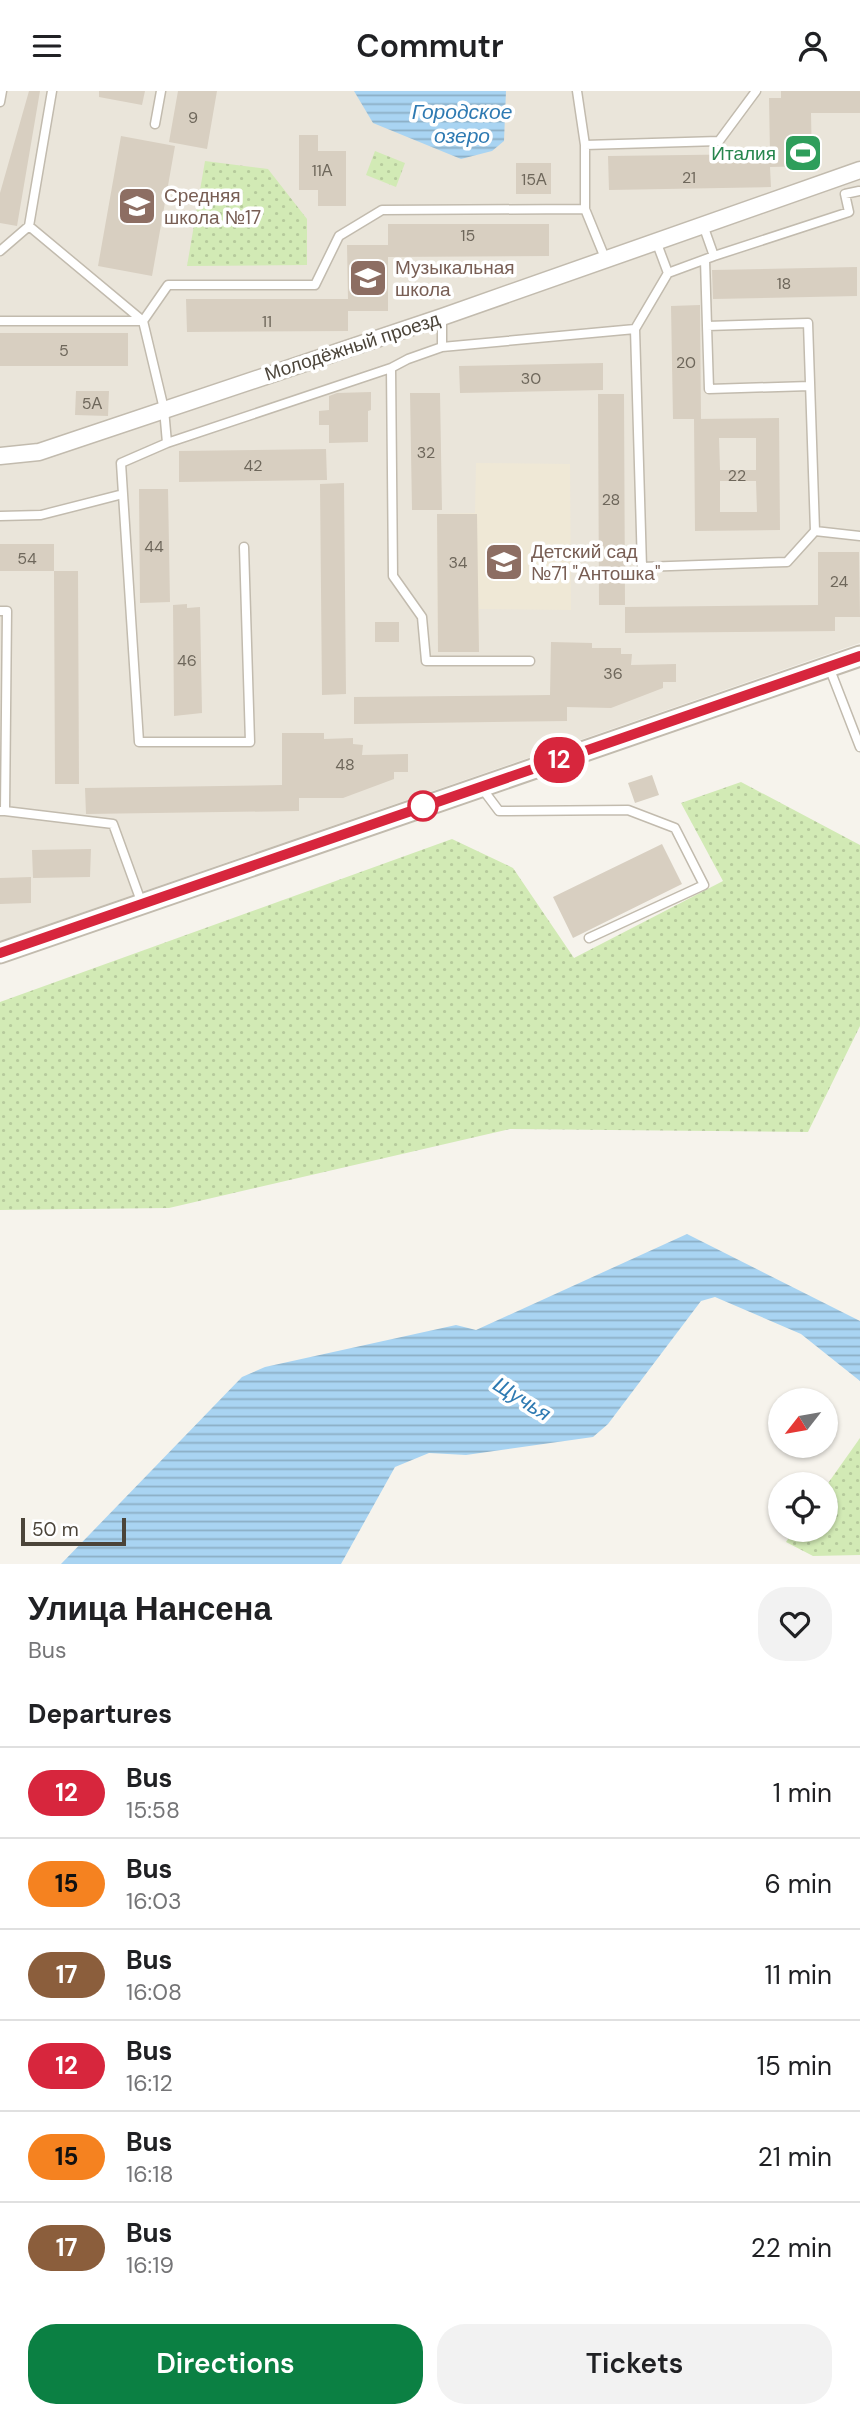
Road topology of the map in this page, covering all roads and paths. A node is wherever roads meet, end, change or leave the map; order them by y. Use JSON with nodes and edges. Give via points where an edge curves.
{"nodes":[{"id":1,"x":2,"y":91,"type":"edge"},
{"id":2,"x":52,"y":91,"type":"edge"},
{"id":3,"x":161,"y":91,"type":"edge"},
{"id":4,"x":576,"y":91,"type":"edge"},
{"id":5,"x":756,"y":91,"type":"edge"},
{"id":6,"x":0,"y":102,"type":"edge"},
{"id":7,"x":155,"y":124,"type":"dead end"},
{"id":8,"x":585,"y":145,"type":"junction"},
{"id":9,"x":856,"y":171,"type":"edge"},
{"id":10,"x":860,"y":191,"type":"edge"},
{"id":11,"x":585,"y":209,"type":"junction"},
{"id":12,"x":703,"y":225,"type":"junction"},
{"id":13,"x":29,"y":226,"type":"junction"},
{"id":14,"x":656,"y":241,"type":"junction"},
{"id":15,"x":0,"y":251,"type":"edge"},
{"id":16,"x":714,"y":256,"type":"junction"},
{"id":17,"x":606,"y":258,"type":"junction"},
{"id":18,"x":705,"y":260,"type":"junction"},
{"id":19,"x":668,"y":273,"type":"junction"},
{"id":20,"x":442,"y":317,"type":"junction"},
{"id":21,"x":0,"y":321,"type":"edge"},
{"id":22,"x":143,"y":321,"type":"junction"},
{"id":23,"x":707,"y":326,"type":"junction"},
{"id":24,"x":635,"y":329,"type":"junction"},
{"id":25,"x":442,"y":347,"type":"junction"},
{"id":26,"x":391,"y":368,"type":"junction"},
{"id":27,"x":810,"y":386,"type":"junction"},
{"id":28,"x":164,"y":409,"type":"junction"},
{"id":29,"x":167,"y":443,"type":"junction"},
{"id":30,"x":0,"y":456,"type":"edge"},
{"id":31,"x":123,"y":494,"type":"junction"},
{"id":32,"x":0,"y":516,"type":"edge"},
{"id":33,"x":815,"y":531,"type":"junction"},
{"id":34,"x":860,"y":536,"type":"edge"},
{"id":35,"x":244,"y":547,"type":"dead end"},
{"id":36,"x":0,"y":611,"type":"edge"},
{"id":37,"x":860,"y":656,"type":"edge"},
{"id":38,"x":530,"y":661,"type":"dead end"},
{"id":39,"x":829,"y":667,"type":"junction"},
{"id":40,"x":860,"y":747,"type":"edge"},
{"id":41,"x":481,"y":787,"type":"junction"},
{"id":42,"x":2,"y":811,"type":"edge"},
{"id":43,"x":142,"y":904,"type":"junction"},
{"id":44,"x":589,"y":938,"type":"dead end"},
{"id":45,"x":0,"y":953,"type":"edge"}],
"edges":[{"from":1,"to":6,"type":"lane"},
{"from":2,"to":13,"type":"lane"},
{"from":3,"to":7,"type":"lane"},
{"from":4,"to":8,"type":"lane"},
{"from":5,"to":8,"type":"lane","via":[[719,141]]},
{"from":8,"to":11,"type":"lane"},
{"from":9,"to":10,"type":"lane"},
{"from":9,"to":12,"type":"street","name":"Молодёжный проезд"},
{"from":10,"to":16,"type":"lane","via":[[845,194],[849,212]]},
{"from":11,"to":17,"type":"lane"},
{"from":11,"to":22,"type":"lane","via":[[382,210],[339,236],[315,285],[168,285]]},
{"from":12,"to":14,"type":"street","name":"Молодёжный проезд"},
{"from":12,"to":16,"type":"lane"},
{"from":13,"to":15,"type":"lane"},
{"from":13,"to":22,"type":"lane"},
{"from":14,"to":17,"type":"street","name":"Молодёжный проезд"},
{"from":14,"to":19,"type":"lane"},
{"from":16,"to":18,"type":"lane"},
{"from":17,"to":20,"type":"street","name":"Молодёжный проезд"},
{"from":18,"to":19,"type":"lane"},
{"from":18,"to":23,"type":"lane"},
{"from":19,"to":24,"type":"lane"},
{"from":20,"to":25,"type":"lane"},
{"from":20,"to":28,"type":"street","name":"Молодёжный проезд"},
{"from":21,"to":22,"type":"lane"},
{"from":22,"to":28,"type":"lane"},
{"from":23,"to":27,"type":"lane","via":[[808,323]]},
{"from":23,"to":27,"type":"lane","via":[[709,389]]},
{"from":24,"to":25,"type":"lane"},
{"from":24,"to":33,"type":"lane","via":[[642,567],[787,562]]},
{"from":25,"to":26,"type":"lane"},
{"from":26,"to":29,"type":"lane"},
{"from":26,"to":38,"type":"lane","via":[[393,576],[422,617],[426,661]]},
{"from":27,"to":33,"type":"lane"},
{"from":28,"to":29,"type":"lane"},
{"from":28,"to":30,"type":"street","name":"Молодёжный проезд","via":[[39,452]]},
{"from":29,"to":31,"type":"lane","via":[[121,463]]},
{"from":31,"to":32,"type":"lane","via":[[41,515]]},
{"from":31,"to":35,"type":"lane","via":[[139,742],[250,742]]},
{"from":33,"to":34,"type":"lane"},
{"from":36,"to":42,"type":"lane","via":[[7,611]]},
{"from":37,"to":39,"type":"street"},
{"from":39,"to":40,"type":"lane"},
{"from":39,"to":41,"type":"street"},
{"from":41,"to":43,"type":"street"},
{"from":41,"to":44,"type":"lane","via":[[499,811],[628,810],[675,828],[704,885]]},
{"from":42,"to":43,"type":"lane","via":[[113,824]]},
{"from":43,"to":45,"type":"street"}]}
